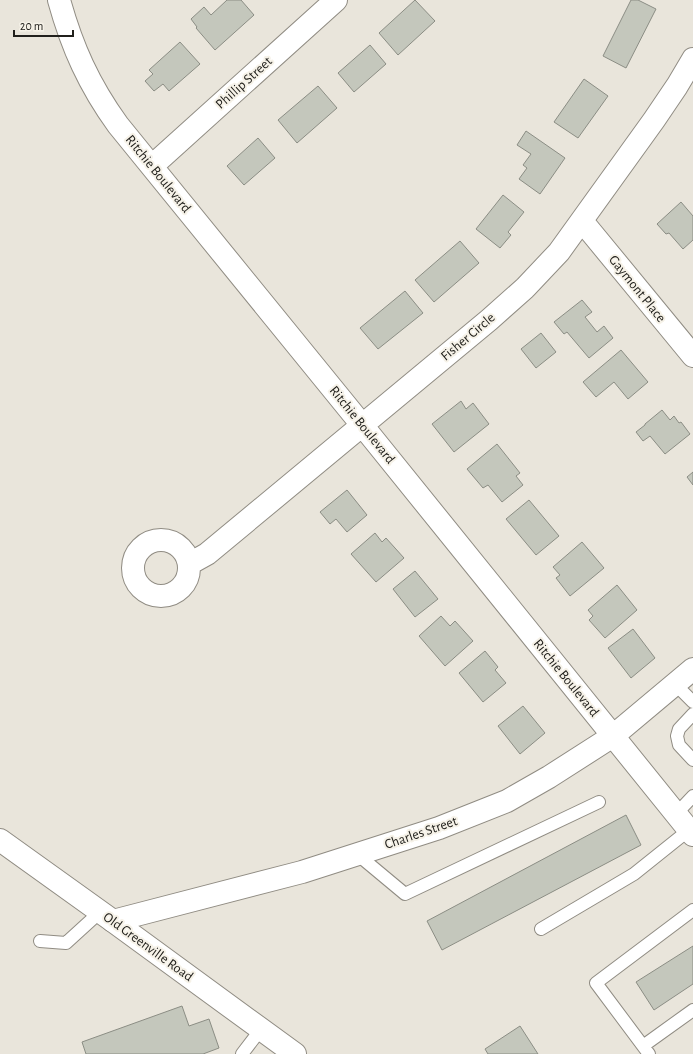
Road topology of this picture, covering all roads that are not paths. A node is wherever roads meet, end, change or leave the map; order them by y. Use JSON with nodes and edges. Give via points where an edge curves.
{"nodes":[{"id":1,"x":59,"y":0,"type":"edge"},
{"id":2,"x":336,"y":0,"type":"edge"},
{"id":3,"x":693,"y":58,"type":"edge"},
{"id":4,"x":152,"y":166,"type":"junction"},
{"id":5,"x":582,"y":221,"type":"junction"},
{"id":6,"x":693,"y":356,"type":"edge"},
{"id":7,"x":362,"y":425,"type":"junction"},
{"id":8,"x":189,"y":564,"type":"dead end"},
{"id":9,"x":693,"y":670,"type":"edge"},
{"id":10,"x":675,"y":684,"type":"junction"},
{"id":11,"x":693,"y":702,"type":"edge"},
{"id":12,"x":693,"y":714,"type":"edge"},
{"id":13,"x":612,"y":736,"type":"junction"},
{"id":14,"x":693,"y":760,"type":"edge"},
{"id":15,"x":693,"y":796,"type":"edge"},
{"id":16,"x":599,"y":802,"type":"dead end"},
{"id":17,"x":686,"y":826,"type":"edge"},
{"id":18,"x":0,"y":840,"type":"edge"},
{"id":19,"x":357,"y":854,"type":"junction"},
{"id":20,"x":693,"y":910,"type":"edge"},
{"id":21,"x":107,"y":916,"type":"junction"},
{"id":22,"x":541,"y":929,"type":"dead end"},
{"id":23,"x":40,"y":941,"type":"dead end"},
{"id":24,"x":693,"y":1010,"type":"edge"},
{"id":25,"x":260,"y":1028,"type":"junction"},
{"id":26,"x":646,"y":1050,"type":"edge"},
{"id":27,"x":242,"y":1054,"type":"edge"},
{"id":28,"x":295,"y":1054,"type":"edge"}],
"edges":[{"from":1,"to":4,"type":"street","name":"Ritchie Boulevard","via":[[73,44],[104,106]]},
{"from":2,"to":4,"type":"street","name":"Phillip Street"},
{"from":3,"to":5,"type":"street","name":"Fisher Circle","via":[[677,86]]},
{"from":4,"to":7,"type":"street","name":"Ritchie Boulevard"},
{"from":5,"to":6,"type":"street","name":"Gaymont Place"},
{"from":5,"to":7,"type":"street","name":"Fisher Circle","via":[[560,252],[525,288]]},
{"from":7,"to":8,"type":"street","name":"Fisher Circle","via":[[207,554]]},
{"from":7,"to":13,"type":"street","name":"Ritchie Boulevard"},
{"from":9,"to":10,"type":"street","name":"Charles Street"},
{"from":10,"to":11,"type":"lane"},
{"from":10,"to":13,"type":"street","name":"Charles Street"},
{"from":12,"to":14,"type":"lane","via":[[679,729],[677,736],[679,745]]},
{"from":13,"to":17,"type":"street","name":"Ritchie Boulevard"},
{"from":13,"to":19,"type":"street","name":"Charles Street","via":[[549,778],[507,801],[439,828]]},
{"from":15,"to":17,"type":"lane"},
{"from":16,"to":19,"type":"lane","via":[[405,894]]},
{"from":17,"to":22,"type":"lane","via":[[634,874]]},
{"from":18,"to":21,"type":"street","name":"Old Greenville Road"},
{"from":19,"to":21,"type":"street","name":"Charles Street","via":[[302,872]]},
{"from":20,"to":26,"type":"lane","via":[[596,983]]},
{"from":21,"to":23,"type":"lane","via":[[66,943]]},
{"from":21,"to":25,"type":"street","name":"Old Greenville Road"},
{"from":24,"to":26,"type":"lane"},
{"from":25,"to":27,"type":"lane"},
{"from":25,"to":28,"type":"street","name":"Old Greenville Road"}]}
